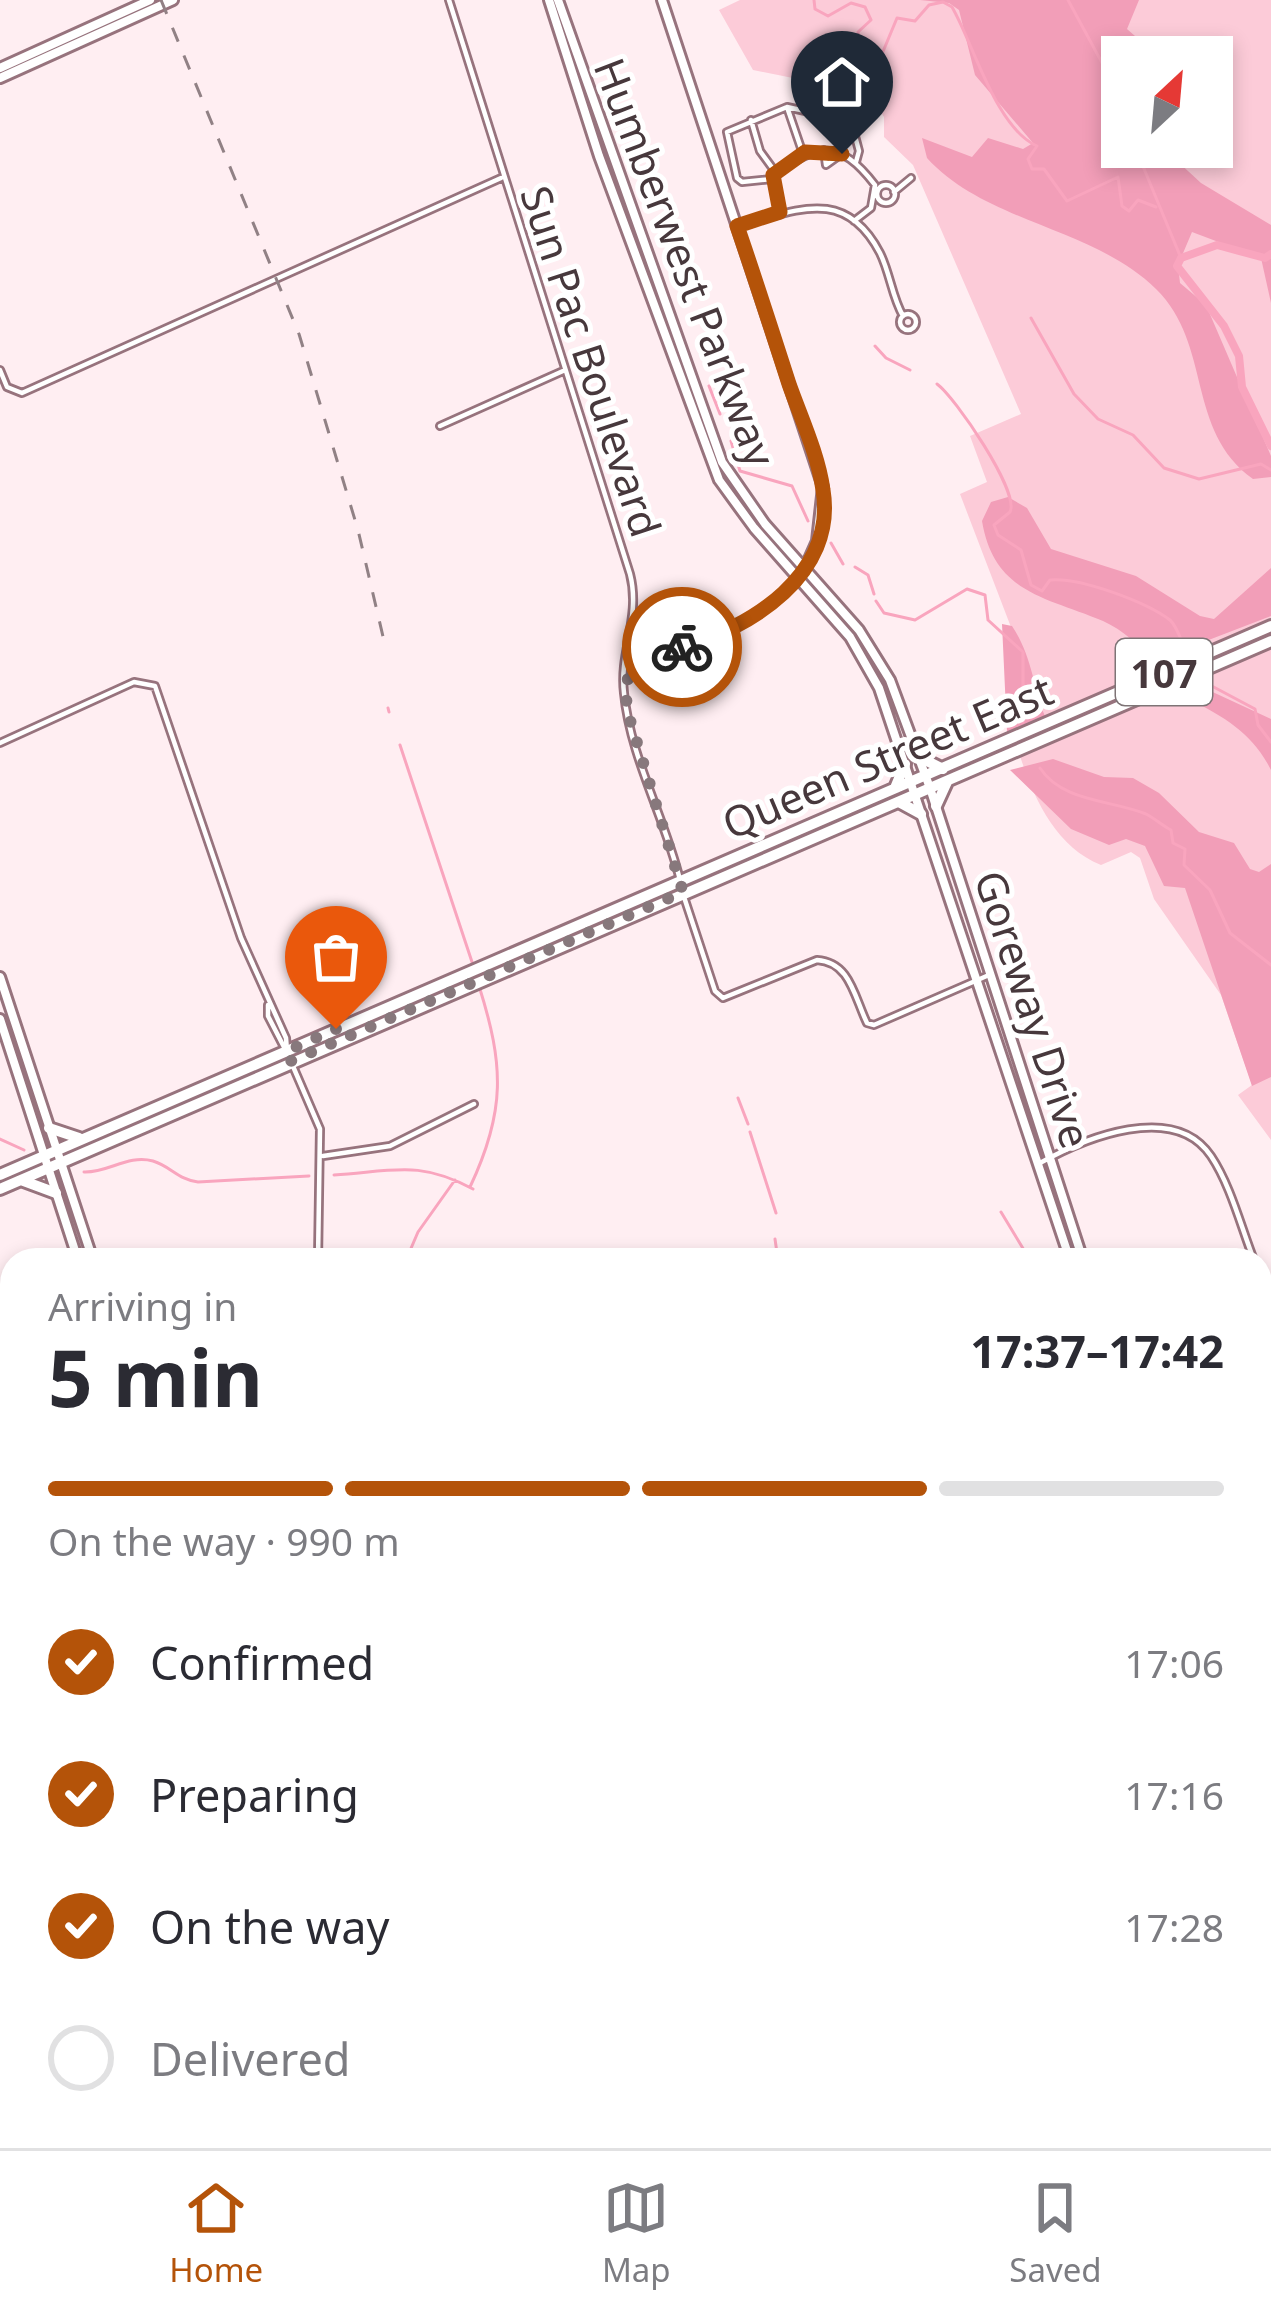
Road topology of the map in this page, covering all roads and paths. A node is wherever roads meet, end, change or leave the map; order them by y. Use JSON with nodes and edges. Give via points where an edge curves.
{"nodes":[{"id":1,"x":150,"y":0,"type":"edge"},
{"id":2,"x":173,"y":0,"type":"edge"},
{"id":3,"x":448,"y":0,"type":"edge"},
{"id":4,"x":553,"y":0,"type":"edge"},
{"id":5,"x":662,"y":0,"type":"edge"},
{"id":6,"x":0,"y":68,"type":"edge"},
{"id":7,"x":0,"y":78,"type":"edge"},
{"id":8,"x":787,"y":107,"type":"junction"},
{"id":9,"x":751,"y":120,"type":"junction"},
{"id":10,"x":824,"y":150,"type":"junction"},
{"id":11,"x":803,"y":154,"type":"junction"},
{"id":12,"x":840,"y":154,"type":"junction"},
{"id":13,"x":856,"y":163,"type":"junction"},
{"id":14,"x":774,"y":176,"type":"junction"},
{"id":15,"x":501,"y":178,"type":"junction"},
{"id":16,"x":911,"y":178,"type":"dead end"},
{"id":17,"x":894,"y":191,"type":"junction"},
{"id":18,"x":878,"y":194,"type":"junction"},
{"id":19,"x":780,"y":212,"type":"junction"},
{"id":20,"x":854,"y":221,"type":"junction"},
{"id":21,"x":737,"y":226,"type":"junction"},
{"id":22,"x":903,"y":316,"type":"dead end"},
{"id":23,"x":0,"y":370,"type":"edge"},
{"id":24,"x":562,"y":371,"type":"junction"},
{"id":25,"x":440,"y":426,"type":"dead end"},
{"id":26,"x":805,"y":568,"type":"junction"},
{"id":27,"x":798,"y":578,"type":"junction"},
{"id":28,"x":1271,"y":626,"type":"edge"},
{"id":29,"x":1271,"y":641,"type":"edge"},
{"id":30,"x":630,"y":644,"type":"junction"},
{"id":31,"x":0,"y":742,"type":"edge"},
{"id":32,"x":919,"y":757,"type":"junction"},
{"id":33,"x":905,"y":764,"type":"junction"},
{"id":34,"x":945,"y":775,"type":"junction"},
{"id":35,"x":928,"y":782,"type":"junction"},
{"id":36,"x":913,"y":789,"type":"junction"},
{"id":37,"x":897,"y":795,"type":"junction"},
{"id":38,"x":936,"y":806,"type":"junction"},
{"id":39,"x":922,"y":814,"type":"junction"},
{"id":40,"x":682,"y":886,"type":"junction"},
{"id":41,"x":991,"y":974,"type":"junction"},
{"id":42,"x":0,"y":977,"type":"edge"},
{"id":43,"x":978,"y":979,"type":"junction"},
{"id":44,"x":0,"y":1019,"type":"edge"},
{"id":45,"x":289,"y":1056,"type":"junction"},
{"id":46,"x":218,"y":1081,"type":"junction"},
{"id":47,"x":201,"y":1100,"type":"junction"},
{"id":48,"x":474,"y":1104,"type":"dead end"},
{"id":49,"x":50,"y":1128,"type":"junction"},
{"id":50,"x":82,"y":1138,"type":"junction"},
{"id":51,"x":59,"y":1156,"type":"junction"},
{"id":52,"x":323,"y":1156,"type":"junction"},
{"id":53,"x":1050,"y":1158,"type":"junction"},
{"id":54,"x":46,"y":1162,"type":"junction"},
{"id":55,"x":1038,"y":1164,"type":"junction"},
{"id":56,"x":0,"y":1175,"type":"edge"},
{"id":57,"x":21,"y":1180,"type":"junction"},
{"id":58,"x":0,"y":1189,"type":"edge"},
{"id":59,"x":56,"y":1193,"type":"junction"},
{"id":60,"x":74,"y":1248,"type":"edge"},
{"id":61,"x":89,"y":1248,"type":"edge"},
{"id":62,"x":319,"y":1248,"type":"edge"},
{"id":63,"x":1066,"y":1248,"type":"edge"},
{"id":64,"x":1079,"y":1248,"type":"edge"},
{"id":65,"x":1249,"y":1248,"type":"edge"}],
"edges":[{"from":1,"to":6,"type":"main road"},
{"from":2,"to":7,"type":"main road"},
{"from":3,"to":15,"type":"street","name":"Sun Pac Boulevard"},
{"from":4,"to":26,"type":"main road","name":"Humberwest Parkway","via":[[715,446],[741,494]]},
{"from":4,"to":27,"type":"main road","name":"Humberwest Parkway","via":[[699,434],[719,480]]},
{"from":5,"to":21,"type":"main road"},
{"from":8,"to":9,"type":"street"},
{"from":8,"to":11,"type":"street"},
{"from":8,"to":13,"type":"street","via":[[851,121]]},
{"from":9,"to":14,"type":"street"},
{"from":9,"to":14,"type":"street","via":[[724,136],[737,178]]},
{"from":10,"to":11,"type":"street"},
{"from":10,"to":12,"type":"street"},
{"from":10,"to":12,"type":"street","via":[[830,166]]},
{"from":11,"to":14,"type":"street"},
{"from":12,"to":13,"type":"street"},
{"from":13,"to":18,"type":"street"},
{"from":14,"to":19,"type":"street"},
{"from":15,"to":23,"type":"street","via":[[16,393]]},
{"from":15,"to":24,"type":"street","name":"Sun Pac Boulevard"},
{"from":16,"to":17,"type":"street"},
{"from":17,"to":18,"type":"street","via":[[886,185]]},
{"from":17,"to":18,"type":"street","via":[[889,203]]},
{"from":18,"to":20,"type":"street"},
{"from":19,"to":20,"type":"street","via":[[813,206]]},
{"from":19,"to":21,"type":"street"},
{"from":20,"to":22,"type":"street","via":[[880,254]]},
{"from":21,"to":26,"type":"main road","via":[[823,487],[818,541]]},
{"from":24,"to":25,"type":"street"},
{"from":24,"to":30,"type":"street","name":"Sun Pac Boulevard","via":[[633,587]]},
{"from":26,"to":27,"type":"street"},
{"from":26,"to":32,"type":"main road","name":"Humberwest Parkway","via":[[881,664]]},
{"from":27,"to":30,"type":"street","via":[[753,619],[702,642]]},
{"from":27,"to":33,"type":"main road","name":"Humberwest Parkway","via":[[867,664]]},
{"from":28,"to":34,"type":"main road","name":"Queen Street East","number":"107"},
{"from":29,"to":34,"type":"main road","name":"Queen Street East","number":"107"},
{"from":30,"to":40,"type":"street","name":"Sun Pac Boulevard","via":[[626,707]]},
{"from":31,"to":45,"type":"street","via":[[137,681],[155,686]]},
{"from":32,"to":34,"type":"main road"},
{"from":32,"to":35,"type":"main road","name":"Humberwest Parkway"},
{"from":33,"to":36,"type":"main road","name":"Humberwest Parkway"},
{"from":33,"to":37,"type":"main road"},
{"from":34,"to":35,"type":"main road","name":"Queen Street East","number":"107"},
{"from":34,"to":38,"type":"main road"},
{"from":35,"to":36,"type":"main road","name":"Queen Street East","number":"107"},
{"from":35,"to":38,"type":"main road","name":"Goreway Drive"},
{"from":36,"to":37,"type":"main road","name":"Queen Street East","number":"107"},
{"from":36,"to":39,"type":"main road","name":"Goreway Drive"},
{"from":37,"to":39,"type":"main road"},
{"from":37,"to":40,"type":"main road","name":"Queen Street East","number":"107"},
{"from":38,"to":41,"type":"main road","name":"Goreway Drive"},
{"from":39,"to":43,"type":"main road","name":"Goreway Drive"},
{"from":40,"to":43,"type":"street","name":"Sun Pac Boulevard","via":[[723,998],[817,959],[832,961],[874,1024]]},
{"from":40,"to":45,"type":"main road","name":"Queen Street East","number":"107"},
{"from":41,"to":43,"type":"street"},
{"from":41,"to":53,"type":"main road","name":"Goreway Drive"},
{"from":42,"to":49,"type":"main road"},
{"from":43,"to":55,"type":"main road","name":"Goreway Drive"},
{"from":44,"to":54,"type":"main road"},
{"from":45,"to":46,"type":"main road","name":"Queen Street East","number":"107"},
{"from":45,"to":47,"type":"main road","name":"Queen Street East","number":"107"},
{"from":45,"to":52,"type":"street","via":[[320,1127]]},
{"from":46,"to":47,"type":"main road"},
{"from":46,"to":50,"type":"main road","name":"Queen Street East","number":"107"},
{"from":47,"to":51,"type":"main road","name":"Queen Street East","number":"107"},
{"from":48,"to":52,"type":"street","via":[[390,1146]]},
{"from":49,"to":50,"type":"main road"},
{"from":49,"to":51,"type":"main road"},
{"from":50,"to":51,"type":"main road","name":"Queen Street East","number":"107"},
{"from":51,"to":54,"type":"main road","name":"Queen Street East","number":"107"},
{"from":51,"to":61,"type":"main road"},
{"from":52,"to":62,"type":"street"},
{"from":53,"to":55,"type":"street"},
{"from":53,"to":64,"type":"main road","name":"Goreway Drive"},
{"from":53,"to":65,"type":"street","via":[[1139,1128],[1184,1133],[1214,1160]]},
{"from":54,"to":56,"type":"main road","name":"Queen Street East","number":"107"},
{"from":54,"to":57,"type":"main road","name":"Queen Street East","number":"107"},
{"from":54,"to":59,"type":"main road"},
{"from":55,"to":63,"type":"main road","name":"Goreway Drive"},
{"from":57,"to":58,"type":"main road","name":"Queen Street East","number":"107"},
{"from":57,"to":59,"type":"main road"},
{"from":59,"to":60,"type":"main road"}]}
